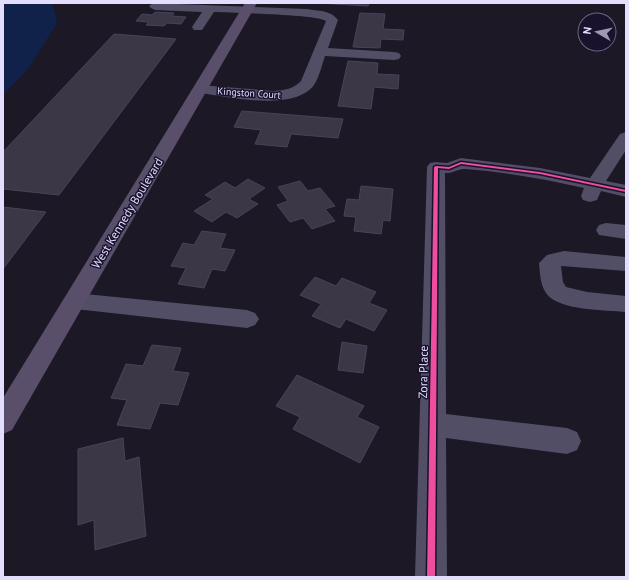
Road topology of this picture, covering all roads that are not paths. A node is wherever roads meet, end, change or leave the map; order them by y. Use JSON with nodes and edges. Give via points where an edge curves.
{"nodes":[{"id":1,"x":155,"y":6,"type":"dead end"},
{"id":2,"x":249,"y":6,"type":"edge"},
{"id":3,"x":211,"y":8,"type":"junction"},
{"id":4,"x":198,"y":27,"type":"dead end"},
{"id":5,"x":320,"y":52,"type":"junction"},
{"id":6,"x":394,"y":56,"type":"dead end"},
{"id":7,"x":200,"y":89,"type":"junction"},
{"id":8,"x":626,"y":137,"type":"edge"},
{"id":9,"x":592,"y":191,"type":"junction"},
{"id":10,"x":626,"y":191,"type":"edge"},
{"id":11,"x":626,"y":203,"type":"edge"},
{"id":12,"x":606,"y":230,"type":"dead end"},
{"id":13,"x":626,"y":232,"type":"edge"},
{"id":14,"x":626,"y":264,"type":"edge"},
{"id":15,"x":75,"y":301,"type":"junction"},
{"id":16,"x":626,"y":304,"type":"edge"},
{"id":17,"x":247,"y":319,"type":"dead end"},
{"id":18,"x":3,"y":422,"type":"edge"},
{"id":19,"x":433,"y":424,"type":"junction"},
{"id":20,"x":567,"y":441,"type":"dead end"},
{"id":21,"x":431,"y":577,"type":"edge"}],
"edges":[{"from":1,"to":3,"type":"street"},
{"from":2,"to":3,"type":"street"},
{"from":2,"to":5,"type":"street","name":"Kingston Court","via":[[327,16],[332,20]]},
{"from":2,"to":7,"type":"main road","name":"West Kennedy Boulevard"},
{"from":3,"to":4,"type":"street"},
{"from":5,"to":6,"type":"street"},
{"from":5,"to":7,"type":"street","name":"Kingston Court","via":[[308,83],[294,93],[278,96]]},
{"from":7,"to":15,"type":"main road","name":"West Kennedy Boulevard"},
{"from":8,"to":9,"type":"street"},
{"from":9,"to":10,"type":"street"},
{"from":9,"to":11,"type":"street"},
{"from":9,"to":19,"type":"street","name":"Zora Place","via":[[459,176],[442,168]]},
{"from":12,"to":13,"type":"street"},
{"from":14,"to":16,"type":"street","via":[[564,258],[550,263],[555,289],[569,298]]},
{"from":15,"to":17,"type":"street"},
{"from":15,"to":18,"type":"main road","name":"West Kennedy Boulevard"},
{"from":19,"to":20,"type":"street"},
{"from":19,"to":21,"type":"street","name":"Zora Place"}]}
